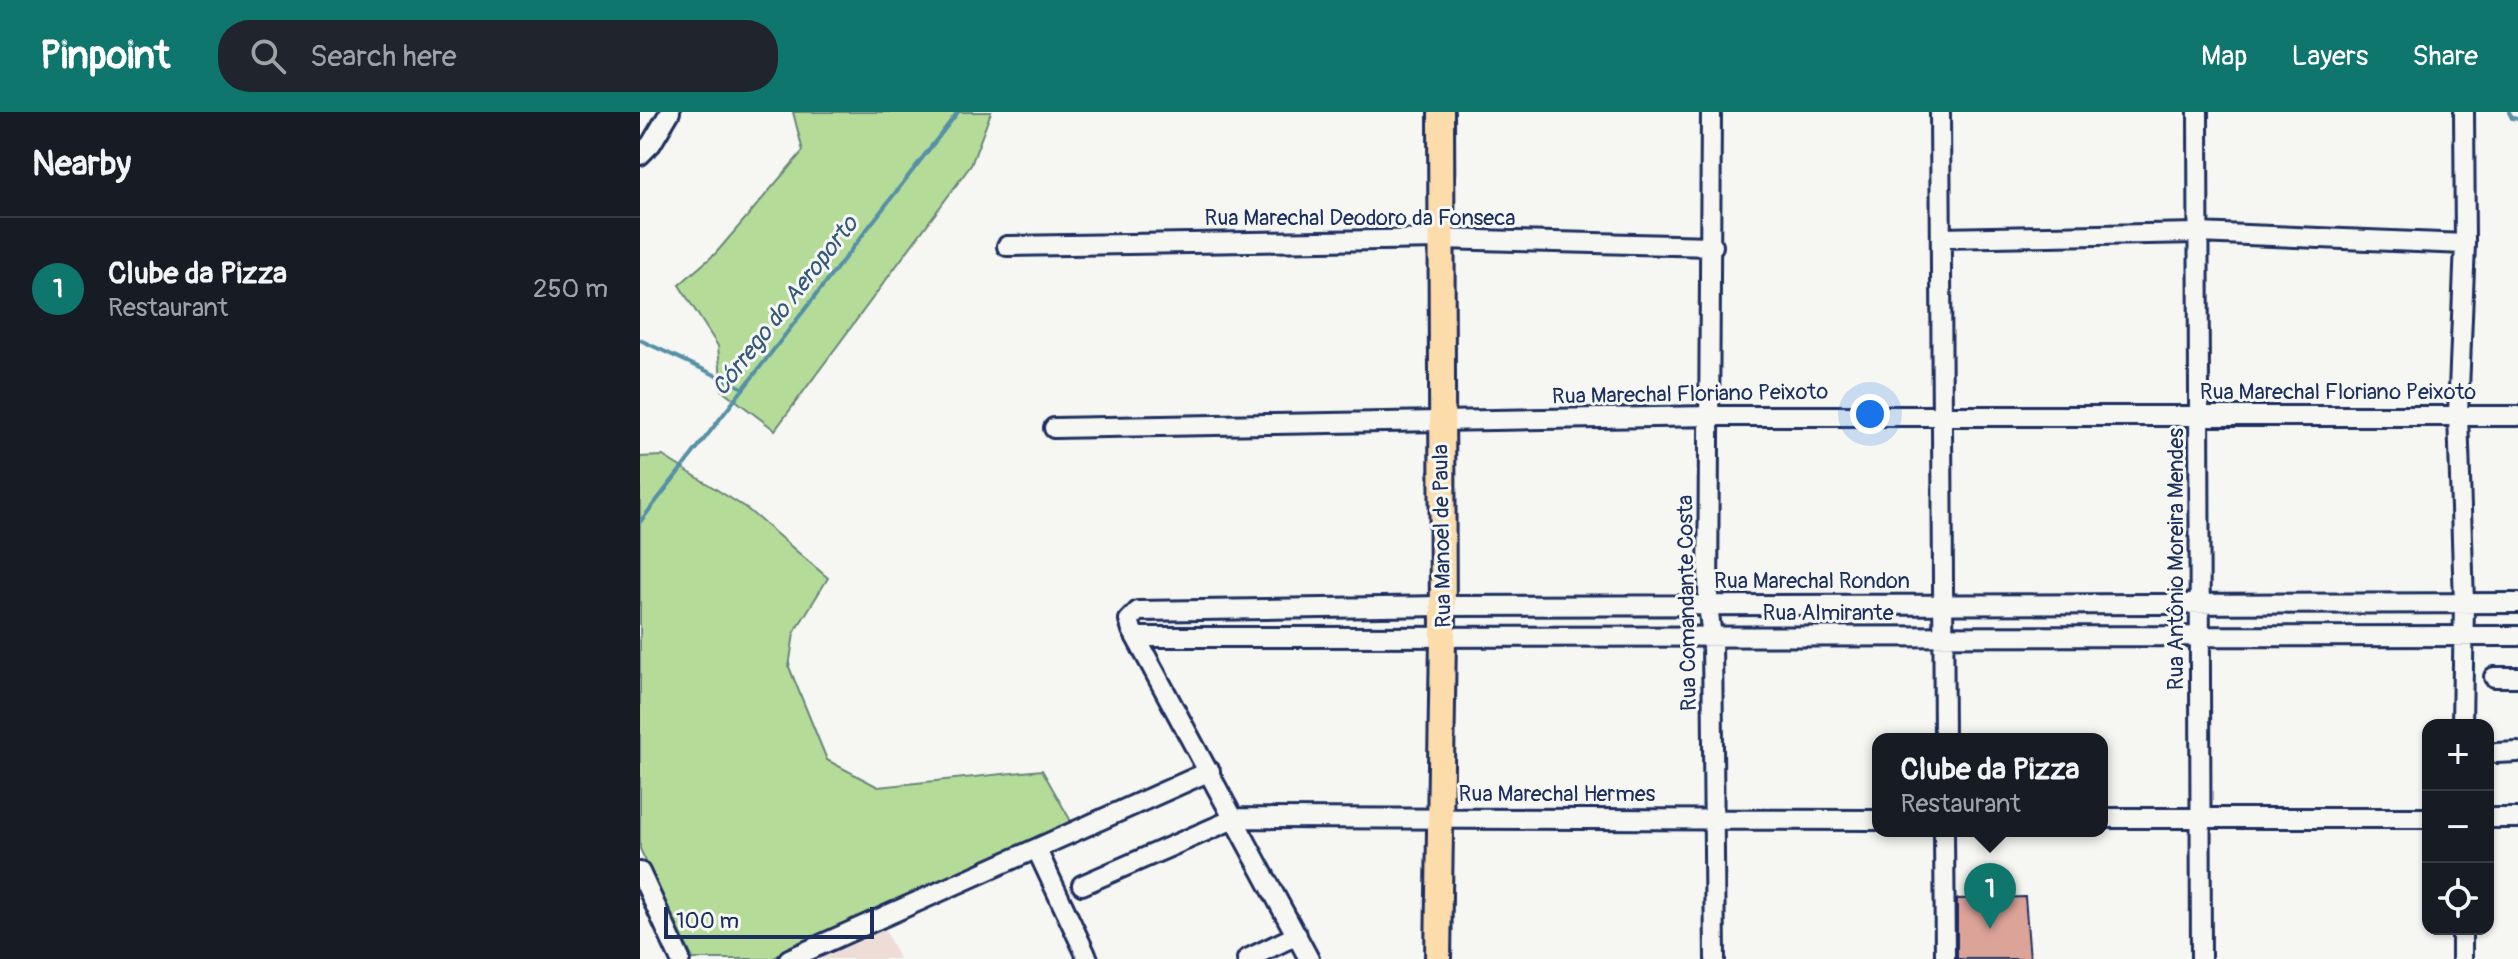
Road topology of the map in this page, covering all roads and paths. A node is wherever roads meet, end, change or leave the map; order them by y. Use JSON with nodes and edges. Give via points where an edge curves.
{"nodes":[{"id":1,"x":670,"y":112,"type":"edge"},
{"id":2,"x":1441,"y":112,"type":"edge"},
{"id":3,"x":1711,"y":112,"type":"edge"},
{"id":4,"x":1940,"y":112,"type":"edge"},
{"id":5,"x":2198,"y":112,"type":"edge"},
{"id":6,"x":2464,"y":112,"type":"edge"},
{"id":7,"x":640,"y":155,"type":"edge"},
{"id":8,"x":2197,"y":233,"type":"junction"},
{"id":9,"x":1941,"y":238,"type":"junction"},
{"id":10,"x":1441,"y":239,"type":"junction"},
{"id":11,"x":2465,"y":244,"type":"junction"},
{"id":12,"x":1007,"y":246,"type":"dead end"},
{"id":13,"x":1713,"y":246,"type":"junction"},
{"id":14,"x":2458,"y":414,"type":"junction"},
{"id":15,"x":1711,"y":416,"type":"junction"},
{"id":16,"x":1941,"y":416,"type":"junction"},
{"id":17,"x":2518,"y":416,"type":"edge"},
{"id":18,"x":2201,"y":417,"type":"junction"},
{"id":19,"x":1441,"y":421,"type":"junction"},
{"id":20,"x":1054,"y":428,"type":"dead end"},
{"id":21,"x":2464,"y":603,"type":"junction"},
{"id":22,"x":2518,"y":603,"type":"edge"},
{"id":23,"x":2202,"y":604,"type":"junction"},
{"id":24,"x":1708,"y":605,"type":"junction"},
{"id":25,"x":1941,"y":605,"type":"junction"},
{"id":26,"x":1442,"y":606,"type":"junction"},
{"id":27,"x":2199,"y":636,"type":"junction"},
{"id":28,"x":2462,"y":636,"type":"junction"},
{"id":29,"x":2518,"y":636,"type":"edge"},
{"id":30,"x":1138,"y":637,"type":"junction"},
{"id":31,"x":1443,"y":637,"type":"junction"},
{"id":32,"x":1712,"y":637,"type":"junction"},
{"id":33,"x":1944,"y":637,"type":"junction"},
{"id":34,"x":2494,"y":677,"type":"dead end"},
{"id":35,"x":2518,"y":677,"type":"edge"},
{"id":36,"x":2462,"y":719,"type":"edge"},
{"id":37,"x":1944,"y":733,"type":"edge"},
{"id":38,"x":2518,"y":752,"type":"edge"},
{"id":39,"x":2496,"y":753,"type":"dead end"},
{"id":40,"x":1210,"y":771,"type":"junction"},
{"id":41,"x":2200,"y":816,"type":"junction"},
{"id":42,"x":1236,"y":818,"type":"junction"},
{"id":43,"x":1712,"y":818,"type":"junction"},
{"id":44,"x":2108,"y":818,"type":"edge"},
{"id":45,"x":2422,"y":818,"type":"edge"},
{"id":46,"x":2494,"y":818,"type":"edge"},
{"id":47,"x":2518,"y":818,"type":"edge"},
{"id":48,"x":1441,"y":819,"type":"junction"},
{"id":49,"x":1872,"y":820,"type":"edge"},
{"id":50,"x":1944,"y":837,"type":"edge"},
{"id":51,"x":1037,"y":850,"type":"junction"},
{"id":52,"x":640,"y":872,"type":"edge"},
{"id":53,"x":1082,"y":885,"type":"dead end"},
{"id":54,"x":1297,"y":935,"type":"junction"},
{"id":55,"x":2462,"y":935,"type":"edge"},
{"id":56,"x":680,"y":959,"type":"edge"},
{"id":57,"x":789,"y":959,"type":"edge"},
{"id":58,"x":1088,"y":959,"type":"edge"},
{"id":59,"x":1247,"y":959,"type":"edge"},
{"id":60,"x":1309,"y":959,"type":"edge"},
{"id":61,"x":1438,"y":959,"type":"edge"},
{"id":62,"x":1715,"y":959,"type":"edge"},
{"id":63,"x":1945,"y":959,"type":"edge"},
{"id":64,"x":2201,"y":959,"type":"edge"},
{"id":65,"x":2462,"y":959,"type":"edge"}],
"edges":[{"from":1,"to":7,"type":"street"},
{"from":2,"to":10,"type":"main road","name":"Rua Manoel de Paula"},
{"from":3,"to":13,"type":"street","name":"Rua Comandante Costa"},
{"from":4,"to":9,"type":"street"},
{"from":5,"to":8,"type":"street","name":"Rua Antônio Moreira Mendes"},
{"from":6,"to":11,"type":"street"},
{"from":8,"to":9,"type":"street"},
{"from":8,"to":11,"type":"street"},
{"from":8,"to":18,"type":"street","name":"Rua Antônio Moreira Mendes"},
{"from":9,"to":16,"type":"street"},
{"from":10,"to":12,"type":"street","name":"Rua Marechal Deodoro da Fonseca"},
{"from":10,"to":13,"type":"street","name":"Rua Marechal Deodoro da Fonseca"},
{"from":10,"to":19,"type":"main road","name":"Rua Manoel de Paula"},
{"from":11,"to":14,"type":"street"},
{"from":13,"to":15,"type":"street","name":"Rua Comandante Costa"},
{"from":14,"to":17,"type":"street","name":"Rua Marechal Floriano Peixoto"},
{"from":14,"to":18,"type":"street","name":"Rua Marechal Floriano Peixoto"},
{"from":14,"to":21,"type":"street"},
{"from":15,"to":16,"type":"street","name":"Rua Marechal Floriano Peixoto"},
{"from":15,"to":19,"type":"street","name":"Rua Marechal Floriano Peixoto"},
{"from":15,"to":24,"type":"street","name":"Rua Comandante Costa"},
{"from":16,"to":18,"type":"street","name":"Rua Marechal Floriano Peixoto"},
{"from":16,"to":25,"type":"street"},
{"from":18,"to":23,"type":"street","name":"Rua Antônio Moreira Mendes"},
{"from":19,"to":20,"type":"street","name":"Rua Marechal Floriano Peixoto"},
{"from":19,"to":26,"type":"main road","name":"Rua Manoel de Paula"},
{"from":21,"to":22,"type":"street","name":"Rua Marechal Rondon"},
{"from":21,"to":23,"type":"street","name":"Rua Marechal Rondon"},
{"from":21,"to":28,"type":"street"},
{"from":23,"to":25,"type":"street","name":"Rua Marechal Rondon"},
{"from":23,"to":27,"type":"street","name":"Rua Antônio Moreira Mendes"},
{"from":24,"to":25,"type":"street","name":"Rua Marechal Rondon"},
{"from":24,"to":26,"type":"street","name":"Rua Marechal Rondon"},
{"from":24,"to":32,"type":"street","name":"Rua Comandante Costa"},
{"from":25,"to":33,"type":"street"},
{"from":26,"to":30,"type":"street","name":"Rua Marechal Rondon","via":[[1138,611],[1129,620]]},
{"from":26,"to":31,"type":"main road","name":"Rua Manoel de Paula"},
{"from":27,"to":28,"type":"street","name":"Rua Almirante"},
{"from":27,"to":33,"type":"street","name":"Rua Almirante"},
{"from":27,"to":41,"type":"street","name":"Rua Antônio Moreira Mendes"},
{"from":28,"to":29,"type":"street","name":"Rua Almirante"},
{"from":28,"to":36,"type":"street"},
{"from":30,"to":31,"type":"street","name":"Rua Almirante"},
{"from":30,"to":40,"type":"street"},
{"from":31,"to":32,"type":"street","name":"Rua Almirante"},
{"from":31,"to":48,"type":"main road","name":"Rua Manoel de Paula"},
{"from":32,"to":33,"type":"street","name":"Rua Almirante"},
{"from":32,"to":43,"type":"street","name":"Rua Comandante Costa"},
{"from":33,"to":37,"type":"street"},
{"from":34,"to":35,"type":"street"},
{"from":38,"to":39,"type":"street"},
{"from":40,"to":42,"type":"street"},
{"from":40,"to":51,"type":"street"},
{"from":41,"to":44,"type":"street"},
{"from":41,"to":45,"type":"street"},
{"from":41,"to":64,"type":"street","name":"Rua Antônio Moreira Mendes"},
{"from":42,"to":48,"type":"street","name":"Rua Marechal Hermes"},
{"from":42,"to":53,"type":"street"},
{"from":42,"to":54,"type":"street"},
{"from":43,"to":48,"type":"street","name":"Rua Marechal Hermes"},
{"from":43,"to":49,"type":"street","name":"Rua Marechal Hermes"},
{"from":43,"to":62,"type":"street","name":"Rua Comandante Costa"},
{"from":46,"to":47,"type":"street"},
{"from":48,"to":61,"type":"main road","name":"Rua Manoel de Paula"},
{"from":50,"to":63,"type":"street"},
{"from":51,"to":57,"type":"street"},
{"from":51,"to":58,"type":"street"},
{"from":52,"to":56,"type":"street"},
{"from":54,"to":59,"type":"street"},
{"from":54,"to":60,"type":"street"},
{"from":55,"to":65,"type":"street"}]}
